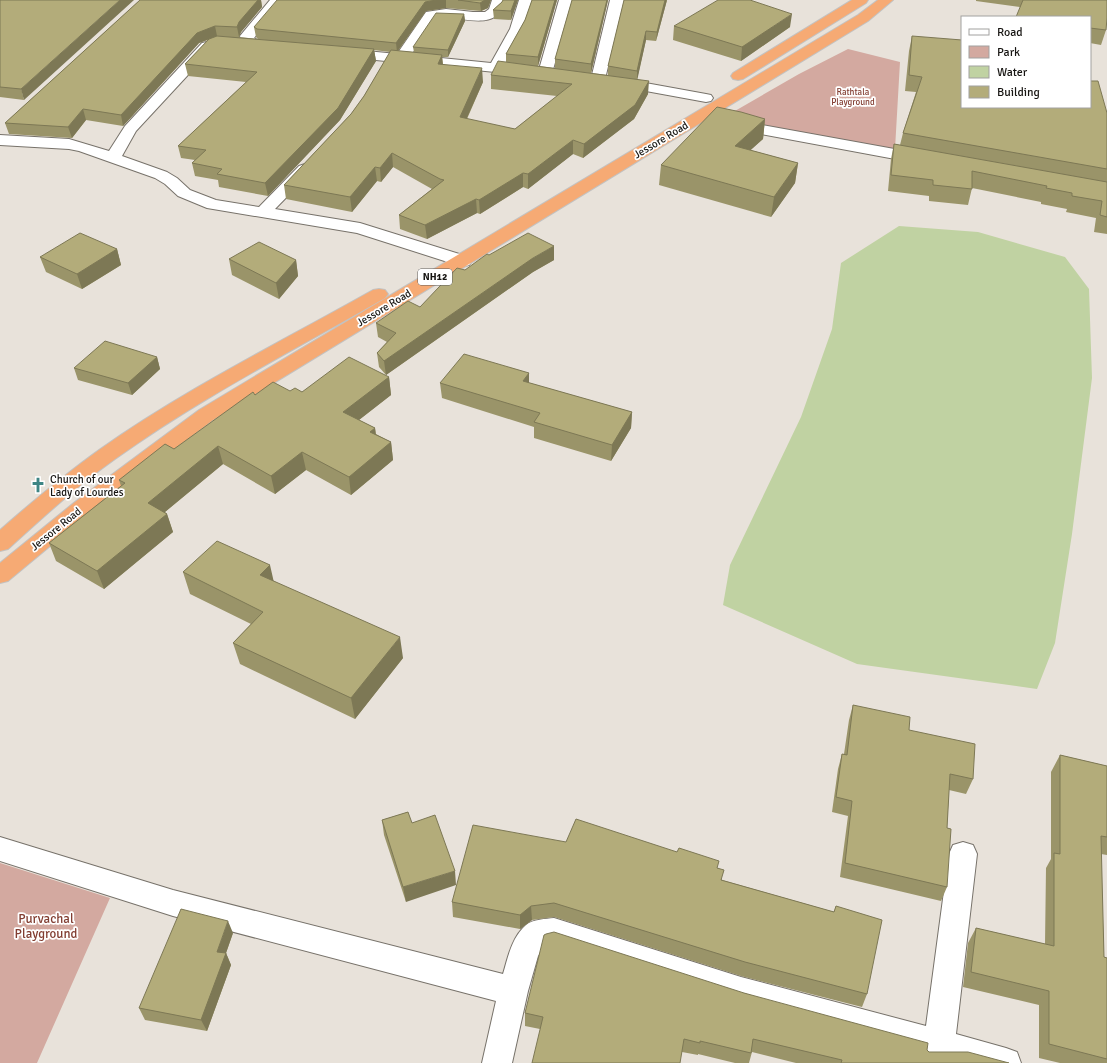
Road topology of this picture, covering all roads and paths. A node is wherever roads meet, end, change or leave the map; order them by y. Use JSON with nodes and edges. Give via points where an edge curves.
{"nodes":[{"id":1,"x":277,"y":0,"type":"edge"},
{"id":2,"x":499,"y":0,"type":"edge"},
{"id":3,"x":526,"y":0,"type":"edge"},
{"id":4,"x":566,"y":0,"type":"edge"},
{"id":5,"x":617,"y":0,"type":"edge"},
{"id":6,"x":861,"y":0,"type":"edge"},
{"id":7,"x":886,"y":0,"type":"edge"},
{"id":8,"x":254,"y":44,"type":"junction"},
{"id":9,"x":284,"y":47,"type":"edge"},
{"id":10,"x":331,"y":52,"type":"edge"},
{"id":11,"x":389,"y":62,"type":"junction"},
{"id":12,"x":495,"y":68,"type":"junction"},
{"id":13,"x":706,"y":98,"type":"junction"},
{"id":14,"x":697,"y":118,"type":"junction"},
{"id":15,"x":2,"y":132,"type":"edge"},
{"id":16,"x":113,"y":158,"type":"junction"},
{"id":17,"x":314,"y":158,"type":"edge"},
{"id":18,"x":934,"y":161,"type":"edge"},
{"id":19,"x":263,"y":212,"type":"junction"},
{"id":20,"x":444,"y":255,"type":"junction"},
{"id":21,"x":463,"y":261,"type":"junction"},
{"id":22,"x":0,"y":543,"type":"edge"},
{"id":23,"x":0,"y":575,"type":"edge"},
{"id":24,"x":0,"y":849,"type":"edge"},
{"id":25,"x":963,"y":854,"type":"dead end"},
{"id":26,"x":513,"y":991,"type":"junction"},
{"id":27,"x":938,"y":1054,"type":"edge"},
{"id":28,"x":497,"y":1063,"type":"edge"},
{"id":29,"x":1006,"y":1063,"type":"edge"}],
"edges":[{"from":1,"to":8,"type":"street","via":[[247,36],[247,40]]},
{"from":2,"to":11,"type":"street","via":[[494,11],[487,16],[444,13],[431,15]]},
{"from":3,"to":12,"type":"street","via":[[517,29]]},
{"from":4,"to":12,"type":"street","via":[[552,74]]},
{"from":5,"to":13,"type":"street","via":[[591,78]]},
{"from":6,"to":13,"type":"highway","number":"NH12"},
{"from":7,"to":14,"type":"highway","name":"Jessore Road","number":"NH12","via":[[863,18]]},
{"from":8,"to":9,"type":"street"},
{"from":8,"to":16,"type":"street","via":[[227,42],[211,43],[205,47],[147,108],[126,134]]},
{"from":10,"to":11,"type":"street"},
{"from":11,"to":12,"type":"street"},
{"from":13,"to":20,"type":"highway","number":"NH12"},
{"from":14,"to":18,"type":"street"},
{"from":14,"to":21,"type":"highway","name":"Jessore Road","number":"NH12"},
{"from":15,"to":16,"type":"street","via":[[68,144]]},
{"from":16,"to":19,"type":"street","via":[[161,175],[184,193],[201,201]]},
{"from":17,"to":19,"type":"street"},
{"from":19,"to":20,"type":"street","via":[[360,228]]},
{"from":20,"to":21,"type":"street"},
{"from":20,"to":22,"type":"highway","number":"NH12","via":[[193,398],[121,444],[51,498]]},
{"from":21,"to":23,"type":"highway","name":"Jessore Road","number":"NH12","via":[[206,415],[83,507]]},
{"from":24,"to":26,"type":"street","via":[[173,903]]},
{"from":25,"to":27,"type":"street"},
{"from":26,"to":27,"type":"street","via":[[525,950],[537,934],[554,931]]},
{"from":26,"to":28,"type":"street"},
{"from":27,"to":29,"type":"street"}]}
